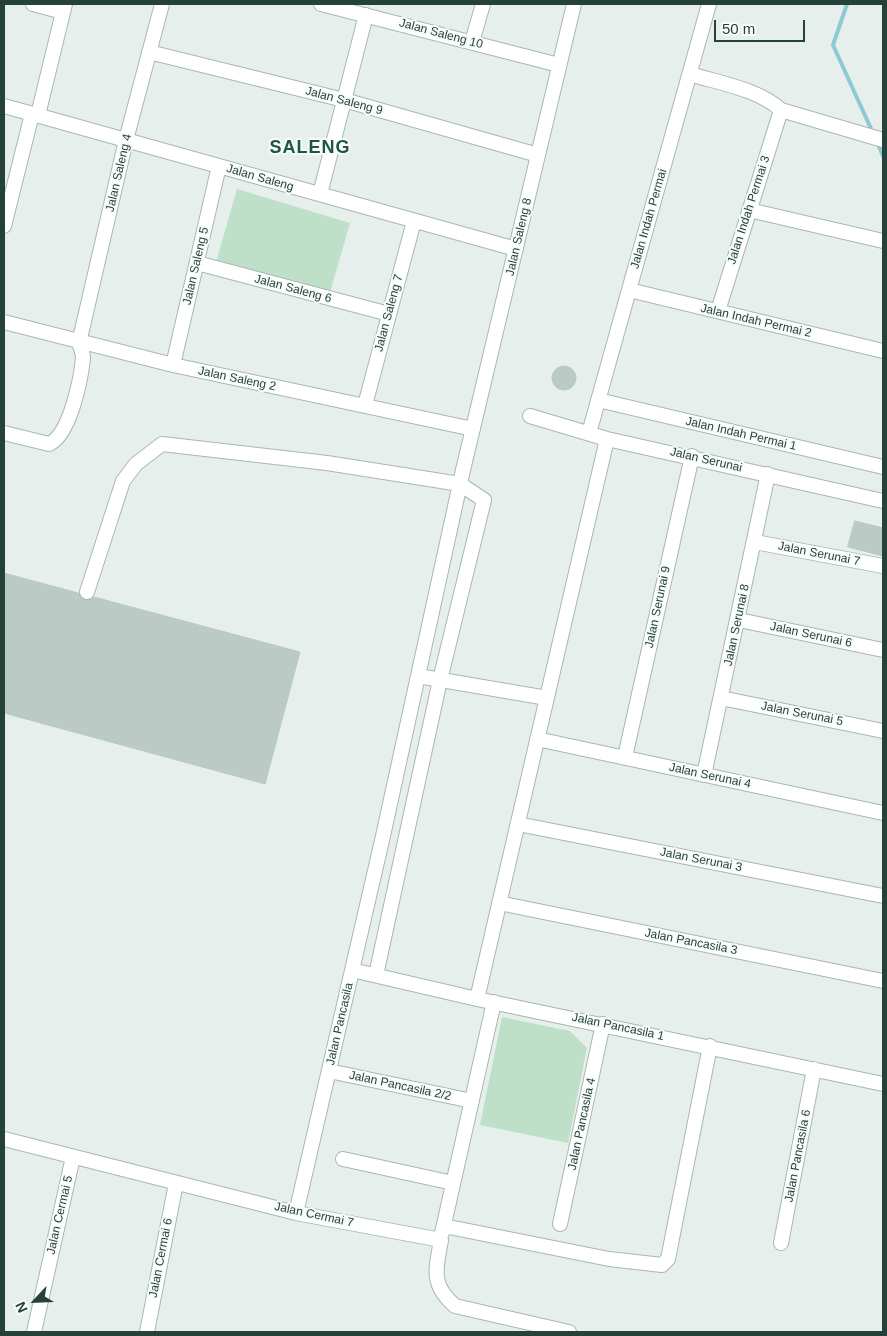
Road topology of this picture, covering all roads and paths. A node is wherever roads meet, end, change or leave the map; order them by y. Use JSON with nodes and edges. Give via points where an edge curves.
{"nodes":[{"id":1,"x":33,"y":4,"type":"edge"},
{"id":2,"x":162,"y":4,"type":"edge"},
{"id":3,"x":322,"y":4,"type":"edge"},
{"id":4,"x":483,"y":4,"type":"edge"},
{"id":5,"x":574,"y":4,"type":"edge"},
{"id":6,"x":709,"y":4,"type":"edge"},
{"id":7,"x":64,"y":8,"type":"edge"},
{"id":8,"x":366,"y":15,"type":"junction"},
{"id":9,"x":472,"y":42,"type":"junction"},
{"id":10,"x":149,"y":52,"type":"junction"},
{"id":11,"x":560,"y":65,"type":"junction"},
{"id":12,"x":690,"y":74,"type":"junction"},
{"id":13,"x":344,"y":100,"type":"junction"},
{"id":14,"x":4,"y":106,"type":"edge"},
{"id":15,"x":781,"y":110,"type":"junction"},
{"id":16,"x":35,"y":115,"type":"junction"},
{"id":17,"x":126,"y":140,"type":"junction"},
{"id":18,"x":883,"y":140,"type":"edge"},
{"id":19,"x":538,"y":155,"type":"junction"},
{"id":20,"x":219,"y":166,"type":"junction"},
{"id":21,"x":320,"y":194,"type":"junction"},
{"id":22,"x":749,"y":210,"type":"junction"},
{"id":23,"x":414,"y":221,"type":"junction"},
{"id":24,"x":4,"y":226,"type":"edge"},
{"id":25,"x":883,"y":242,"type":"edge"},
{"id":26,"x":516,"y":249,"type":"junction"},
{"id":27,"x":197,"y":263,"type":"junction"},
{"id":28,"x":629,"y":290,"type":"junction"},
{"id":29,"x":718,"y":311,"type":"junction"},
{"id":30,"x":389,"y":314,"type":"junction"},
{"id":31,"x":4,"y":322,"type":"edge"},
{"id":32,"x":79,"y":343,"type":"junction"},
{"id":33,"x":883,"y":351,"type":"edge"},
{"id":34,"x":173,"y":365,"type":"junction"},
{"id":35,"x":598,"y":400,"type":"junction"},
{"id":36,"x":365,"y":405,"type":"junction"},
{"id":37,"x":530,"y":416,"type":"dead end"},
{"id":38,"x":473,"y":429,"type":"junction"},
{"id":39,"x":4,"y":433,"type":"edge"},
{"id":40,"x":589,"y":433,"type":"junction"},
{"id":41,"x":607,"y":439,"type":"junction"},
{"id":42,"x":692,"y":456,"type":"junction"},
{"id":43,"x":883,"y":468,"type":"edge"},
{"id":44,"x":768,"y":474,"type":"junction"},
{"id":45,"x":461,"y":477,"type":"junction"},
{"id":46,"x":883,"y":502,"type":"edge"},
{"id":47,"x":755,"y":542,"type":"junction"},
{"id":48,"x":883,"y":566,"type":"edge"},
{"id":49,"x":87,"y":592,"type":"dead end"},
{"id":50,"x":739,"y":620,"type":"junction"},
{"id":51,"x":883,"y":650,"type":"edge"},
{"id":52,"x":418,"y":676,"type":"junction"},
{"id":53,"x":440,"y":680,"type":"junction"},
{"id":54,"x":547,"y":698,"type":"junction"},
{"id":55,"x":721,"y":698,"type":"junction"},
{"id":56,"x":883,"y":731,"type":"edge"},
{"id":57,"x":537,"y":739,"type":"junction"},
{"id":58,"x":625,"y":757,"type":"junction"},
{"id":59,"x":704,"y":775,"type":"junction"},
{"id":60,"x":883,"y":813,"type":"edge"},
{"id":61,"x":518,"y":824,"type":"junction"},
{"id":62,"x":383,"y":836,"type":"junction"},
{"id":63,"x":406,"y":841,"type":"junction"},
{"id":64,"x":883,"y":896,"type":"edge"},
{"id":65,"x":499,"y":903,"type":"junction"},
{"id":66,"x":352,"y":970,"type":"junction"},
{"id":67,"x":376,"y":976,"type":"junction"},
{"id":68,"x":883,"y":980,"type":"edge"},
{"id":69,"x":477,"y":998,"type":"junction"},
{"id":70,"x":494,"y":1002,"type":"junction"},
{"id":71,"x":604,"y":1024,"type":"junction"},
{"id":72,"x":710,"y":1046,"type":"junction"},
{"id":73,"x":814,"y":1069,"type":"junction"},
{"id":74,"x":329,"y":1071,"type":"junction"},
{"id":75,"x":883,"y":1084,"type":"edge"},
{"id":76,"x":472,"y":1101,"type":"junction"},
{"id":77,"x":4,"y":1139,"type":"edge"},
{"id":78,"x":74,"y":1157,"type":"junction"},
{"id":79,"x":343,"y":1159,"type":"dead end"},
{"id":80,"x":176,"y":1183,"type":"junction"},
{"id":81,"x":453,"y":1184,"type":"junction"},
{"id":82,"x":296,"y":1213,"type":"junction"},
{"id":83,"x":560,"y":1224,"type":"dead end"},
{"id":84,"x":444,"y":1226,"type":"junction"},
{"id":85,"x":441,"y":1240,"type":"junction"},
{"id":86,"x":781,"y":1243,"type":"dead end"},
{"id":87,"x":34,"y":1332,"type":"edge"},
{"id":88,"x":146,"y":1332,"type":"edge"},
{"id":89,"x":569,"y":1332,"type":"edge"}],
"edges":[{"from":1,"to":7,"type":"street"},
{"from":2,"to":10,"type":"street","name":"Jalan Saleng 4"},
{"from":3,"to":8,"type":"street","name":"Jalan Saleng 10"},
{"from":4,"to":9,"type":"street"},
{"from":5,"to":11,"type":"street","name":"Jalan Saleng 8"},
{"from":6,"to":12,"type":"street","name":"Jalan Indah Permai"},
{"from":7,"to":16,"type":"street"},
{"from":8,"to":9,"type":"street","name":"Jalan Saleng 10"},
{"from":8,"to":13,"type":"street"},
{"from":9,"to":11,"type":"street","name":"Jalan Saleng 10"},
{"from":10,"to":13,"type":"street","name":"Jalan Saleng 9"},
{"from":10,"to":17,"type":"street","name":"Jalan Saleng 4"},
{"from":11,"to":19,"type":"street","name":"Jalan Saleng 8"},
{"from":12,"to":15,"type":"street","via":[[771,101]]},
{"from":12,"to":28,"type":"street","name":"Jalan Indah Permai"},
{"from":13,"to":19,"type":"street","name":"Jalan Saleng 9"},
{"from":13,"to":21,"type":"street"},
{"from":14,"to":16,"type":"street","name":"Jalan Saleng"},
{"from":15,"to":18,"type":"street"},
{"from":15,"to":22,"type":"street","name":"Jalan Indah Permai 3"},
{"from":16,"to":17,"type":"street","name":"Jalan Saleng"},
{"from":16,"to":24,"type":"street"},
{"from":17,"to":20,"type":"street","name":"Jalan Saleng"},
{"from":17,"to":32,"type":"street","name":"Jalan Saleng 4"},
{"from":19,"to":26,"type":"street","name":"Jalan Saleng 8"},
{"from":20,"to":21,"type":"street","name":"Jalan Saleng"},
{"from":20,"to":27,"type":"street","name":"Jalan Saleng 5"},
{"from":21,"to":23,"type":"street","name":"Jalan Saleng"},
{"from":22,"to":25,"type":"street"},
{"from":22,"to":29,"type":"street","name":"Jalan Indah Permai 3"},
{"from":23,"to":26,"type":"street","name":"Jalan Saleng"},
{"from":23,"to":30,"type":"street","name":"Jalan Saleng 7"},
{"from":26,"to":38,"type":"street","name":"Jalan Saleng 8"},
{"from":27,"to":30,"type":"street","name":"Jalan Saleng 6"},
{"from":27,"to":34,"type":"street","name":"Jalan Saleng 5"},
{"from":28,"to":29,"type":"street","name":"Jalan Indah Permai 2"},
{"from":28,"to":35,"type":"street","name":"Jalan Indah Permai"},
{"from":29,"to":33,"type":"street","name":"Jalan Indah Permai 2"},
{"from":30,"to":36,"type":"street","name":"Jalan Saleng 7"},
{"from":31,"to":32,"type":"street","name":"Jalan Saleng 2"},
{"from":32,"to":34,"type":"street","name":"Jalan Saleng 2"},
{"from":32,"to":39,"type":"street","name":"Jalan Saleng 4","via":[[83,356],[72,410],[55,440],[45,444]]},
{"from":34,"to":36,"type":"street","name":"Jalan Saleng 2"},
{"from":35,"to":40,"type":"street","name":"Jalan Indah Permai"},
{"from":35,"to":43,"type":"street","name":"Jalan Indah Permai 1"},
{"from":36,"to":38,"type":"street","name":"Jalan Saleng 2"},
{"from":37,"to":40,"type":"street","name":"Jalan Serunai"},
{"from":38,"to":45,"type":"street","name":"Jalan Saleng 8"},
{"from":40,"to":41,"type":"street","name":"Jalan Serunai"},
{"from":41,"to":42,"type":"street","name":"Jalan Serunai"},
{"from":41,"to":54,"type":"street"},
{"from":42,"to":44,"type":"street","name":"Jalan Serunai"},
{"from":42,"to":58,"type":"street","name":"Jalan Serunai 9"},
{"from":44,"to":46,"type":"street","name":"Jalan Serunai"},
{"from":44,"to":47,"type":"street","name":"Jalan Serunai 8"},
{"from":45,"to":49,"type":"street","via":[[162,444],[136,464],[123,481]]},
{"from":45,"to":52,"type":"street","name":"Jalan Saleng 8"},
{"from":45,"to":53,"type":"street","via":[[484,500]]},
{"from":47,"to":48,"type":"street","name":"Jalan Serunai 7"},
{"from":47,"to":50,"type":"street","name":"Jalan Serunai 8"},
{"from":50,"to":51,"type":"street","name":"Jalan Serunai 6"},
{"from":50,"to":55,"type":"street","name":"Jalan Serunai 8"},
{"from":52,"to":53,"type":"street"},
{"from":52,"to":62,"type":"street","name":"Jalan Pancasila"},
{"from":53,"to":54,"type":"street"},
{"from":53,"to":63,"type":"street"},
{"from":54,"to":57,"type":"street"},
{"from":55,"to":56,"type":"street","name":"Jalan Serunai 5"},
{"from":55,"to":59,"type":"street","name":"Jalan Serunai 8"},
{"from":57,"to":58,"type":"street","name":"Jalan Serunai 4"},
{"from":57,"to":61,"type":"street"},
{"from":58,"to":59,"type":"street","name":"Jalan Serunai 4"},
{"from":59,"to":60,"type":"street","name":"Jalan Serunai 4"},
{"from":61,"to":64,"type":"street","name":"Jalan Serunai 3"},
{"from":61,"to":65,"type":"street"},
{"from":62,"to":63,"type":"street"},
{"from":62,"to":66,"type":"street","name":"Jalan Pancasila"},
{"from":63,"to":67,"type":"street"},
{"from":65,"to":68,"type":"street","name":"Jalan Pancasila 3"},
{"from":65,"to":69,"type":"street"},
{"from":66,"to":67,"type":"street","name":"Jalan Pancasila 1"},
{"from":66,"to":74,"type":"street","name":"Jalan Pancasila"},
{"from":67,"to":69,"type":"street","name":"Jalan Pancasila 1"},
{"from":69,"to":70,"type":"street","name":"Jalan Pancasila 1"},
{"from":70,"to":71,"type":"street","name":"Jalan Pancasila 1"},
{"from":70,"to":76,"type":"street"},
{"from":71,"to":72,"type":"street","name":"Jalan Pancasila 1"},
{"from":71,"to":83,"type":"street","name":"Jalan Pancasila 4"},
{"from":72,"to":73,"type":"street","name":"Jalan Pancasila 1"},
{"from":72,"to":84,"type":"street","via":[[668,1259],[662,1265],[609,1259]]},
{"from":73,"to":75,"type":"street","name":"Jalan Pancasila 1"},
{"from":73,"to":86,"type":"street","name":"Jalan Pancasila 6"},
{"from":74,"to":76,"type":"street","name":"Jalan Pancasila 2/2"},
{"from":74,"to":82,"type":"street","name":"Jalan Pancasila"},
{"from":76,"to":81,"type":"street"},
{"from":77,"to":78,"type":"street","name":"Jalan Cermai 7"},
{"from":78,"to":80,"type":"street","name":"Jalan Cermai 7"},
{"from":78,"to":87,"type":"street","name":"Jalan Cermai 5"},
{"from":79,"to":81,"type":"street"},
{"from":80,"to":82,"type":"street","name":"Jalan Cermai 7"},
{"from":80,"to":88,"type":"street","name":"Jalan Cermai 6"},
{"from":81,"to":84,"type":"street"},
{"from":82,"to":85,"type":"street","name":"Jalan Cermai 7"},
{"from":84,"to":85,"type":"street"},
{"from":85,"to":89,"type":"street","via":[[436,1278],[443,1295],[455,1306]]}]}
